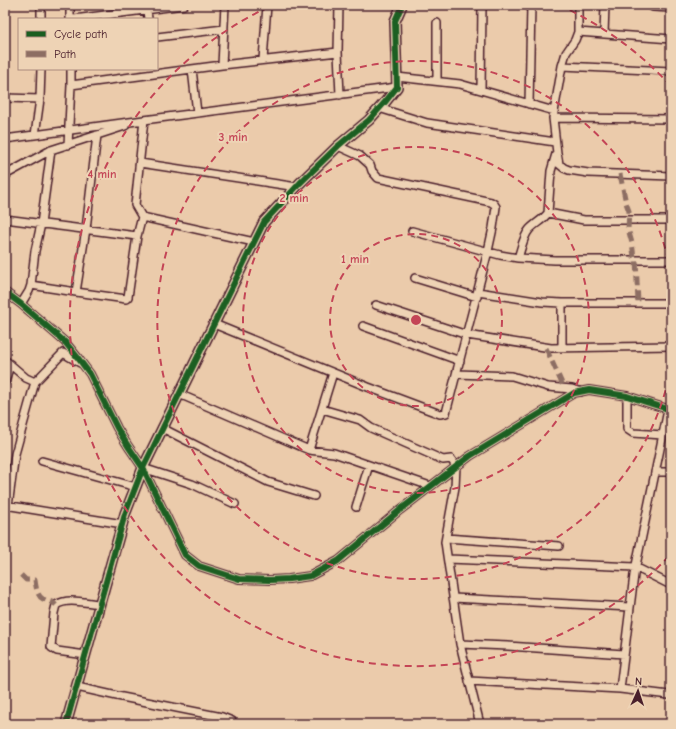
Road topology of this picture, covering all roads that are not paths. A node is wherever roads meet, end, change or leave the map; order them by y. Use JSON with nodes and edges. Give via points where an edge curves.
{"nodes":[{"id":1,"x":41,"y":5,"type":"edge"},
{"id":2,"x":70,"y":5,"type":"edge"},
{"id":3,"x":184,"y":5,"type":"edge"},
{"id":4,"x":225,"y":5,"type":"edge"},
{"id":5,"x":267,"y":5,"type":"edge"},
{"id":6,"x":339,"y":5,"type":"edge"},
{"id":7,"x":402,"y":5,"type":"edge"},
{"id":8,"x":482,"y":5,"type":"edge"},
{"id":9,"x":531,"y":5,"type":"edge"},
{"id":10,"x":578,"y":5,"type":"edge"},
{"id":11,"x":605,"y":5,"type":"edge"},
{"id":12,"x":650,"y":5,"type":"edge"},
{"id":13,"x":671,"y":8,"type":"edge"},
{"id":14,"x":147,"y":10,"type":"junction"},
{"id":15,"x":41,"y":18,"type":"edge"},
{"id":16,"x":70,"y":18,"type":"edge"},
{"id":17,"x":82,"y":18,"type":"edge"},
{"id":18,"x":148,"y":18,"type":"edge"},
{"id":19,"x":437,"y":23,"type":"dead end"},
{"id":20,"x":224,"y":29,"type":"junction"},
{"id":21,"x":578,"y":32,"type":"junction"},
{"id":22,"x":604,"y":34,"type":"junction"},
{"id":23,"x":158,"y":37,"type":"edge"},
{"id":24,"x":671,"y":39,"type":"edge"},
{"id":25,"x":338,"y":52,"type":"junction"},
{"id":26,"x":263,"y":60,"type":"junction"},
{"id":27,"x":222,"y":65,"type":"junction"},
{"id":28,"x":562,"y":66,"type":"junction"},
{"id":29,"x":192,"y":69,"type":"junction"},
{"id":30,"x":41,"y":70,"type":"edge"},
{"id":31,"x":71,"y":70,"type":"edge"},
{"id":32,"x":157,"y":71,"type":"edge"},
{"id":33,"x":671,"y":71,"type":"edge"},
{"id":34,"x":397,"y":77,"type":"junction"},
{"id":35,"x":437,"y":81,"type":"junction"},
{"id":36,"x":71,"y":85,"type":"junction"},
{"id":37,"x":397,"y":87,"type":"junction"},
{"id":38,"x":481,"y":90,"type":"junction"},
{"id":39,"x":340,"y":94,"type":"junction"},
{"id":40,"x":5,"y":98,"type":"edge"},
{"id":41,"x":40,"y":99,"type":"junction"},
{"id":42,"x":529,"y":104,"type":"junction"},
{"id":43,"x":379,"y":108,"type":"junction"},
{"id":44,"x":197,"y":113,"type":"junction"},
{"id":45,"x":553,"y":114,"type":"junction"},
{"id":46,"x":671,"y":119,"type":"edge"},
{"id":47,"x":144,"y":120,"type":"junction"},
{"id":48,"x":68,"y":131,"type":"junction"},
{"id":49,"x":97,"y":135,"type":"junction"},
{"id":50,"x":34,"y":136,"type":"junction"},
{"id":51,"x":5,"y":139,"type":"edge"},
{"id":52,"x":555,"y":142,"type":"junction"},
{"id":53,"x":68,"y":145,"type":"junction"},
{"id":54,"x":338,"y":146,"type":"junction"},
{"id":55,"x":51,"y":150,"type":"junction"},
{"id":56,"x":556,"y":153,"type":"junction"},
{"id":57,"x":140,"y":163,"type":"junction"},
{"id":58,"x":5,"y":175,"type":"edge"},
{"id":59,"x":671,"y":176,"type":"edge"},
{"id":60,"x":297,"y":187,"type":"junction"},
{"id":61,"x":548,"y":213,"type":"junction"},
{"id":62,"x":142,"y":217,"type":"junction"},
{"id":63,"x":5,"y":219,"type":"edge"},
{"id":64,"x":671,"y":220,"type":"edge"},
{"id":65,"x":41,"y":224,"type":"junction"},
{"id":66,"x":86,"y":229,"type":"junction"},
{"id":67,"x":412,"y":231,"type":"dead end"},
{"id":68,"x":137,"y":236,"type":"junction"},
{"id":69,"x":254,"y":242,"type":"junction"},
{"id":70,"x":488,"y":251,"type":"junction"},
{"id":71,"x":518,"y":258,"type":"junction"},
{"id":72,"x":671,"y":260,"type":"edge"},
{"id":73,"x":415,"y":278,"type":"dead end"},
{"id":74,"x":31,"y":284,"type":"junction"},
{"id":75,"x":5,"y":292,"type":"edge"},
{"id":76,"x":76,"y":292,"type":"junction"},
{"id":77,"x":478,"y":294,"type":"junction"},
{"id":78,"x":562,"y":303,"type":"junction"},
{"id":79,"x":671,"y":303,"type":"edge"},
{"id":80,"x":21,"y":304,"type":"junction"},
{"id":81,"x":376,"y":305,"type":"dead end"},
{"id":82,"x":214,"y":324,"type":"junction"},
{"id":83,"x":362,"y":326,"type":"dead end"},
{"id":84,"x":467,"y":335,"type":"junction"},
{"id":85,"x":671,"y":346,"type":"edge"},
{"id":86,"x":562,"y":348,"type":"junction"},
{"id":87,"x":460,"y":361,"type":"junction"},
{"id":88,"x":8,"y":362,"type":"edge"},
{"id":89,"x":83,"y":365,"type":"junction"},
{"id":90,"x":334,"y":373,"type":"junction"},
{"id":91,"x":457,"y":374,"type":"junction"},
{"id":92,"x":5,"y":382,"type":"edge"},
{"id":93,"x":35,"y":382,"type":"junction"},
{"id":94,"x":581,"y":392,"type":"junction"},
{"id":95,"x":179,"y":394,"type":"junction"},
{"id":96,"x":627,"y":396,"type":"junction"},
{"id":97,"x":322,"y":409,"type":"junction"},
{"id":98,"x":670,"y":410,"type":"edge"},
{"id":99,"x":162,"y":428,"type":"junction"},
{"id":100,"x":663,"y":435,"type":"junction"},
{"id":101,"x":309,"y":450,"type":"junction"},
{"id":102,"x":42,"y":461,"type":"dead end"},
{"id":103,"x":369,"y":465,"type":"junction"},
{"id":104,"x":456,"y":466,"type":"junction"},
{"id":105,"x":143,"y":468,"type":"junction"},
{"id":106,"x":655,"y":472,"type":"junction"},
{"id":107,"x":671,"y":472,"type":"edge"},
{"id":108,"x":430,"y":486,"type":"junction"},
{"id":109,"x":136,"y":487,"type":"junction"},
{"id":110,"x":314,"y":496,"type":"dead end"},
{"id":111,"x":235,"y":504,"type":"dead end"},
{"id":112,"x":7,"y":506,"type":"edge"},
{"id":113,"x":356,"y":507,"type":"dead end"},
{"id":114,"x":123,"y":524,"type":"junction"},
{"id":115,"x":446,"y":538,"type":"junction"},
{"id":116,"x":559,"y":546,"type":"dead end"},
{"id":117,"x":448,"y":559,"type":"junction"},
{"id":118,"x":635,"y":567,"type":"junction"},
{"id":119,"x":671,"y":585,"type":"edge"},
{"id":120,"x":453,"y":598,"type":"junction"},
{"id":121,"x":100,"y":604,"type":"junction"},
{"id":122,"x":630,"y":606,"type":"junction"},
{"id":123,"x":460,"y":644,"type":"junction"},
{"id":124,"x":624,"y":654,"type":"junction"},
{"id":125,"x":86,"y":655,"type":"junction"},
{"id":126,"x":469,"y":681,"type":"junction"},
{"id":127,"x":77,"y":687,"type":"junction"},
{"id":128,"x":620,"y":689,"type":"junction"},
{"id":129,"x":669,"y":695,"type":"dead end"},
{"id":130,"x":66,"y":724,"type":"edge"},
{"id":131,"x":232,"y":724,"type":"edge"},
{"id":132,"x":480,"y":724,"type":"edge"}],
"edges":[{"from":1,"to":15,"type":"street"},
{"from":2,"to":16,"type":"street"},
{"from":3,"to":14,"type":"street"},
{"from":4,"to":20,"type":"street"},
{"from":5,"to":26,"type":"street"},
{"from":6,"to":25,"type":"street"},
{"from":7,"to":34,"type":"street","via":[[395,21]]},
{"from":8,"to":38,"type":"street"},
{"from":9,"to":42,"type":"street"},
{"from":10,"to":21,"type":"street"},
{"from":11,"to":22,"type":"street"},
{"from":12,"to":13,"type":"street"},
{"from":14,"to":17,"type":"street"},
{"from":14,"to":18,"type":"street"},
{"from":19,"to":35,"type":"street"},
{"from":20,"to":23,"type":"street"},
{"from":20,"to":27,"type":"street"},
{"from":21,"to":22,"type":"street"},
{"from":21,"to":28,"type":"street"},
{"from":22,"to":24,"type":"street"},
{"from":25,"to":26,"type":"street"},
{"from":25,"to":39,"type":"street"},
{"from":26,"to":27,"type":"street"},
{"from":27,"to":29,"type":"street"},
{"from":28,"to":33,"type":"street"},
{"from":28,"to":45,"type":"street"},
{"from":29,"to":32,"type":"street"},
{"from":29,"to":44,"type":"street"},
{"from":30,"to":41,"type":"street"},
{"from":31,"to":36,"type":"street"},
{"from":32,"to":36,"type":"street"},
{"from":34,"to":35,"type":"street"},
{"from":34,"to":37,"type":"street"},
{"from":35,"to":38,"type":"street"},
{"from":36,"to":48,"type":"street"},
{"from":37,"to":39,"type":"street"},
{"from":37,"to":43,"type":"street"},
{"from":38,"to":42,"type":"street"},
{"from":39,"to":44,"type":"street"},
{"from":40,"to":41,"type":"street"},
{"from":41,"to":50,"type":"street"},
{"from":42,"to":45,"type":"street"},
{"from":43,"to":52,"type":"street","via":[[427,123]]},
{"from":43,"to":54,"type":"street","via":[[369,120]]},
{"from":44,"to":47,"type":"street"},
{"from":45,"to":46,"type":"street"},
{"from":45,"to":52,"type":"street"},
{"from":47,"to":48,"type":"street"},
{"from":47,"to":49,"type":"street"},
{"from":47,"to":57,"type":"street"},
{"from":48,"to":50,"type":"street"},
{"from":48,"to":53,"type":"street"},
{"from":49,"to":53,"type":"street"},
{"from":49,"to":66,"type":"street"},
{"from":50,"to":51,"type":"street"},
{"from":52,"to":56,"type":"street"},
{"from":53,"to":55,"type":"street"},
{"from":54,"to":60,"type":"street"},
{"from":54,"to":70,"type":"street","via":[[360,156],[370,165],[378,178],[491,202],[496,207]]},
{"from":55,"to":58,"type":"street"},
{"from":55,"to":65,"type":"street"},
{"from":56,"to":59,"type":"street","via":[[559,164],[569,170]]},
{"from":56,"to":61,"type":"street","via":[[551,171]]},
{"from":57,"to":60,"type":"street"},
{"from":57,"to":62,"type":"street","via":[[135,205]]},
{"from":60,"to":69,"type":"street","via":[[264,222]]},
{"from":61,"to":64,"type":"street","via":[[584,220]]},
{"from":61,"to":71,"type":"street","via":[[528,231]]},
{"from":62,"to":68,"type":"street"},
{"from":62,"to":69,"type":"street"},
{"from":63,"to":65,"type":"street"},
{"from":65,"to":66,"type":"street"},
{"from":65,"to":74,"type":"street"},
{"from":66,"to":68,"type":"street"},
{"from":66,"to":76,"type":"street"},
{"from":67,"to":70,"type":"street"},
{"from":68,"to":76,"type":"street","via":[[128,298]]},
{"from":69,"to":82,"type":"street"},
{"from":70,"to":71,"type":"street"},
{"from":70,"to":77,"type":"street"},
{"from":71,"to":72,"type":"street"},
{"from":73,"to":77,"type":"street"},
{"from":74,"to":76,"type":"street"},
{"from":74,"to":80,"type":"street"},
{"from":75,"to":80,"type":"street"},
{"from":77,"to":78,"type":"street"},
{"from":77,"to":84,"type":"street"},
{"from":78,"to":79,"type":"street"},
{"from":78,"to":86,"type":"street"},
{"from":80,"to":89,"type":"street","via":[[64,342]]},
{"from":81,"to":84,"type":"street"},
{"from":82,"to":90,"type":"street"},
{"from":82,"to":95,"type":"street"},
{"from":83,"to":87,"type":"street"},
{"from":84,"to":86,"type":"street"},
{"from":84,"to":87,"type":"street"},
{"from":85,"to":86,"type":"street"},
{"from":87,"to":91,"type":"street"},
{"from":88,"to":92,"type":"street"},
{"from":88,"to":93,"type":"street","via":[[26,378]]},
{"from":89,"to":93,"type":"street","via":[[63,353]]},
{"from":89,"to":105,"type":"street"},
{"from":90,"to":91,"type":"street","via":[[440,414],[446,413]]},
{"from":90,"to":97,"type":"street"},
{"from":91,"to":94,"type":"street","via":[[512,376],[548,387],[572,388]]},
{"from":93,"to":112,"type":"street","via":[[15,454]]},
{"from":94,"to":96,"type":"street","via":[[589,390]]},
{"from":94,"to":104,"type":"street","via":[[574,393]]},
{"from":95,"to":99,"type":"street"},
{"from":95,"to":101,"type":"street"},
{"from":96,"to":98,"type":"street"},
{"from":96,"to":100,"type":"street","via":[[627,429],[633,433]]},
{"from":97,"to":101,"type":"street"},
{"from":97,"to":104,"type":"street","via":[[360,420],[371,428],[436,457],[450,460]]},
{"from":98,"to":100,"type":"street"},
{"from":99,"to":105,"type":"street"},
{"from":99,"to":110,"type":"street","via":[[268,482]]},
{"from":100,"to":106,"type":"street"},
{"from":101,"to":103,"type":"street","via":[[334,454]]},
{"from":102,"to":109,"type":"street"},
{"from":103,"to":108,"type":"street"},
{"from":103,"to":113,"type":"street"},
{"from":104,"to":108,"type":"street"},
{"from":104,"to":115,"type":"street","via":[[456,487]]},
{"from":105,"to":108,"type":"street","via":[[185,555],[199,566],[239,579],[289,580],[310,576],[338,561]]},
{"from":105,"to":109,"type":"street"},
{"from":105,"to":111,"type":"street","via":[[192,484]]},
{"from":106,"to":107,"type":"street"},
{"from":106,"to":118,"type":"street"},
{"from":109,"to":114,"type":"street"},
{"from":112,"to":114,"type":"street"},
{"from":114,"to":121,"type":"street"},
{"from":115,"to":116,"type":"street"},
{"from":115,"to":117,"type":"street"},
{"from":117,"to":118,"type":"street"},
{"from":117,"to":120,"type":"street"},
{"from":118,"to":119,"type":"street"},
{"from":118,"to":122,"type":"street"},
{"from":120,"to":122,"type":"street"},
{"from":120,"to":123,"type":"street"},
{"from":121,"to":125,"type":"street"},
{"from":121,"to":125,"type":"street","via":[[67,601],[56,605],[51,647],[57,651]]},
{"from":122,"to":124,"type":"street"},
{"from":123,"to":124,"type":"street"},
{"from":123,"to":126,"type":"street"},
{"from":124,"to":128,"type":"street"},
{"from":125,"to":127,"type":"street"},
{"from":126,"to":128,"type":"street"},
{"from":126,"to":132,"type":"street"},
{"from":127,"to":130,"type":"street"},
{"from":127,"to":131,"type":"street","via":[[222,717],[232,721]]},
{"from":128,"to":129,"type":"street"}]}
